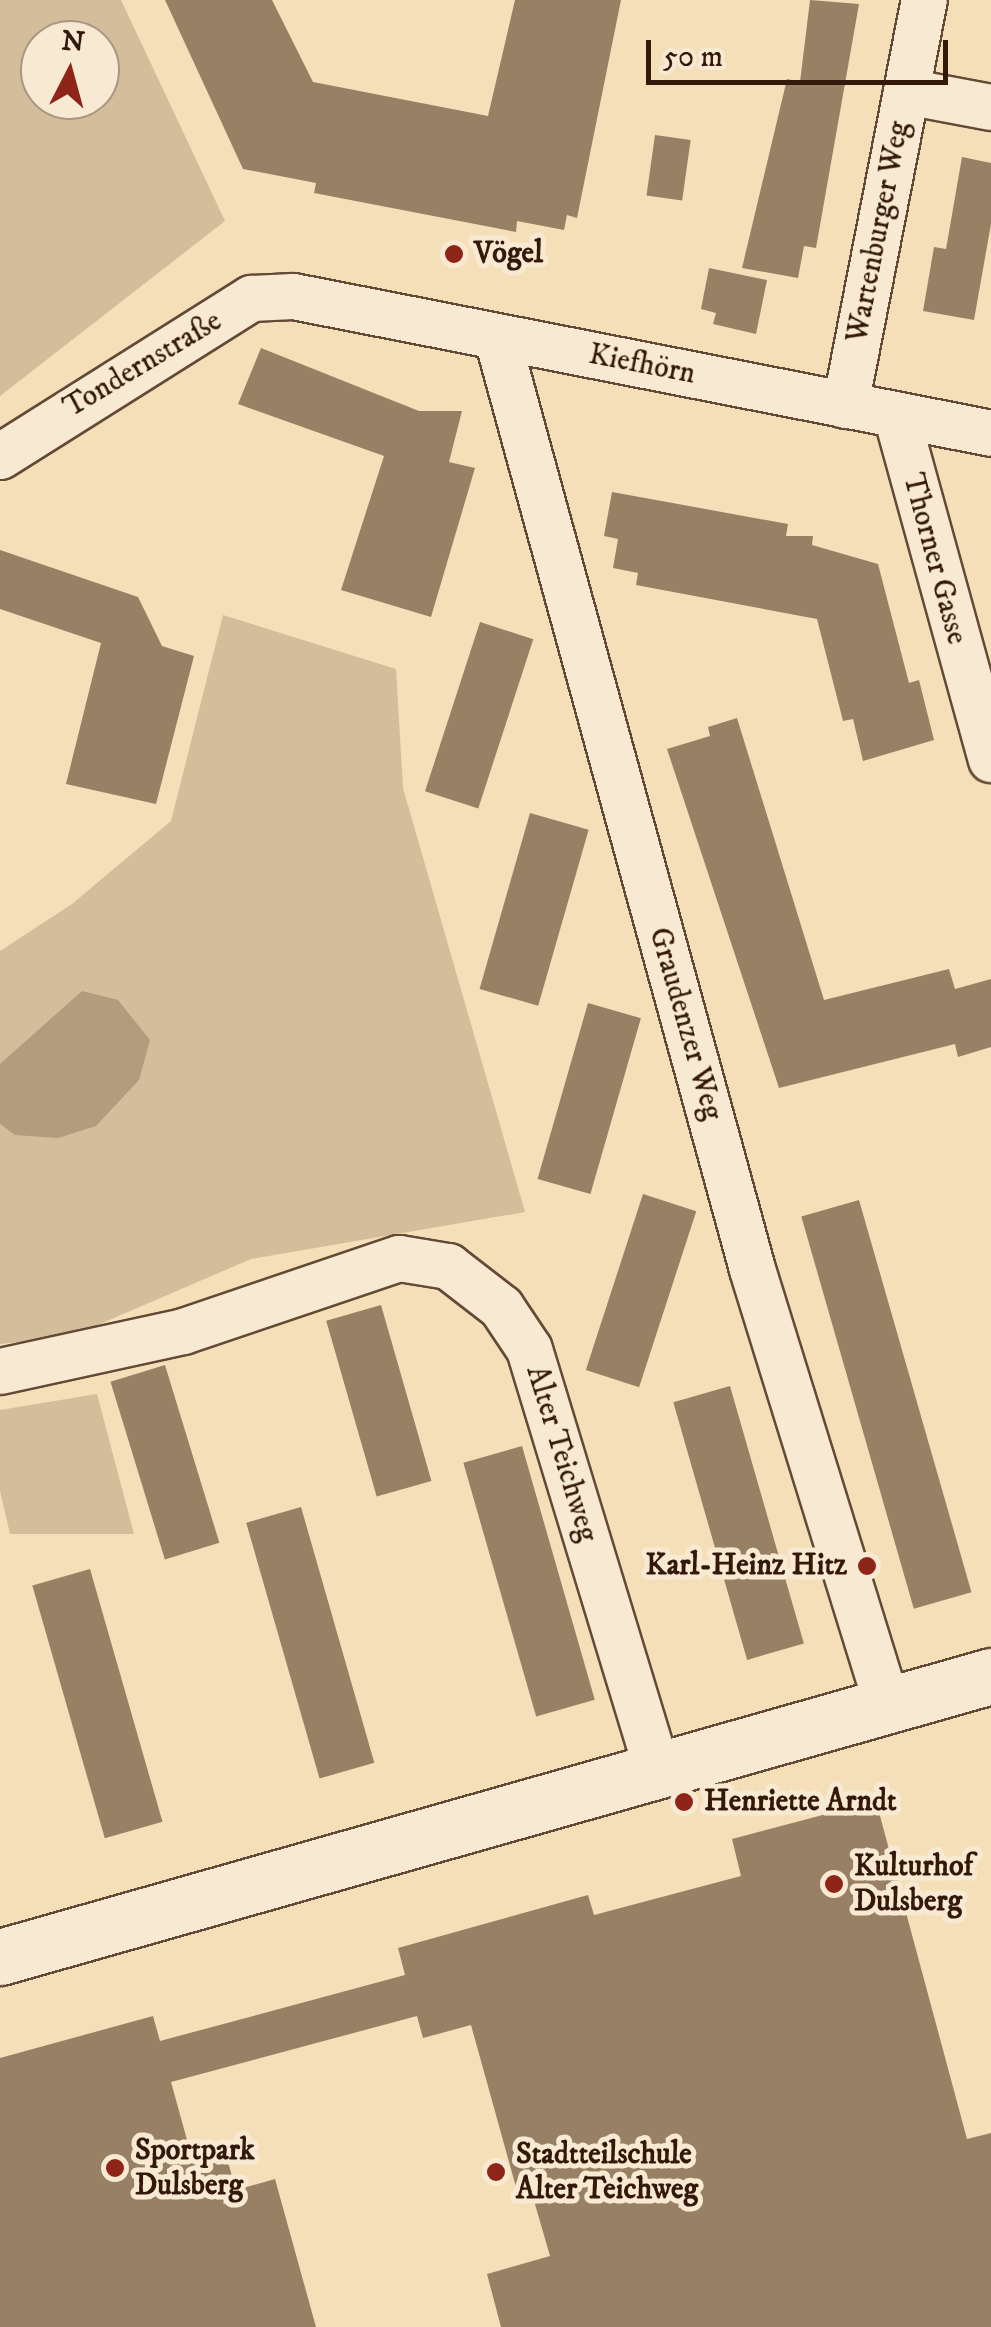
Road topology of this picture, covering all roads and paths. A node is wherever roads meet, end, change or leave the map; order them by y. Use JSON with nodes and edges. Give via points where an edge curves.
{"nodes":[{"id":1,"x":924,"y":0,"type":"edge"},
{"id":2,"x":906,"y":91,"type":"junction"},
{"id":3,"x":991,"y":107,"type":"edge"},
{"id":4,"x":293,"y":296,"type":"joint"},
{"id":5,"x":497,"y":338,"type":"junction"},
{"id":6,"x":845,"y":405,"type":"junction"},
{"id":7,"x":896,"y":416,"type":"junction"},
{"id":8,"x":991,"y":434,"type":"edge"},
{"id":9,"x":0,"y":456,"type":"edge"},
{"id":10,"x":991,"y":759,"type":"edge"},
{"id":11,"x":0,"y":1371,"type":"edge"},
{"id":12,"x":991,"y":1676,"type":"edge"},
{"id":13,"x":887,"y":1706,"type":"junction"},
{"id":14,"x":656,"y":1771,"type":"junction"},
{"id":15,"x":0,"y":1956,"type":"edge"}],
"edges":[{"from":1,"to":2,"type":"street","name":"Wartenburger Weg"},
{"from":2,"to":3,"type":"street"},
{"from":2,"to":6,"type":"street","name":"Wartenburger Weg"},
{"from":4,"to":5,"type":"street","name":"Kiefhörn"},
{"from":4,"to":9,"type":"street","name":"Tondernstraße","via":[[252,298]]},
{"from":5,"to":6,"type":"street","name":"Kiefhörn"},
{"from":5,"to":13,"type":"street","name":"Graudenzer Weg","via":[[752,1270]]},
{"from":6,"to":7,"type":"street","name":"Kiefhörn"},
{"from":7,"to":8,"type":"street","name":"Kiefhörn"},
{"from":7,"to":10,"type":"street","name":"Thorner Gasse"},
{"from":11,"to":14,"type":"street","name":"Alter Teichweg","via":[[183,1330],[399,1258],[448,1266],[501,1307],[529,1348]]},
{"from":12,"to":13,"type":"street"},
{"from":13,"to":14,"type":"street"},
{"from":14,"to":15,"type":"street"}]}
